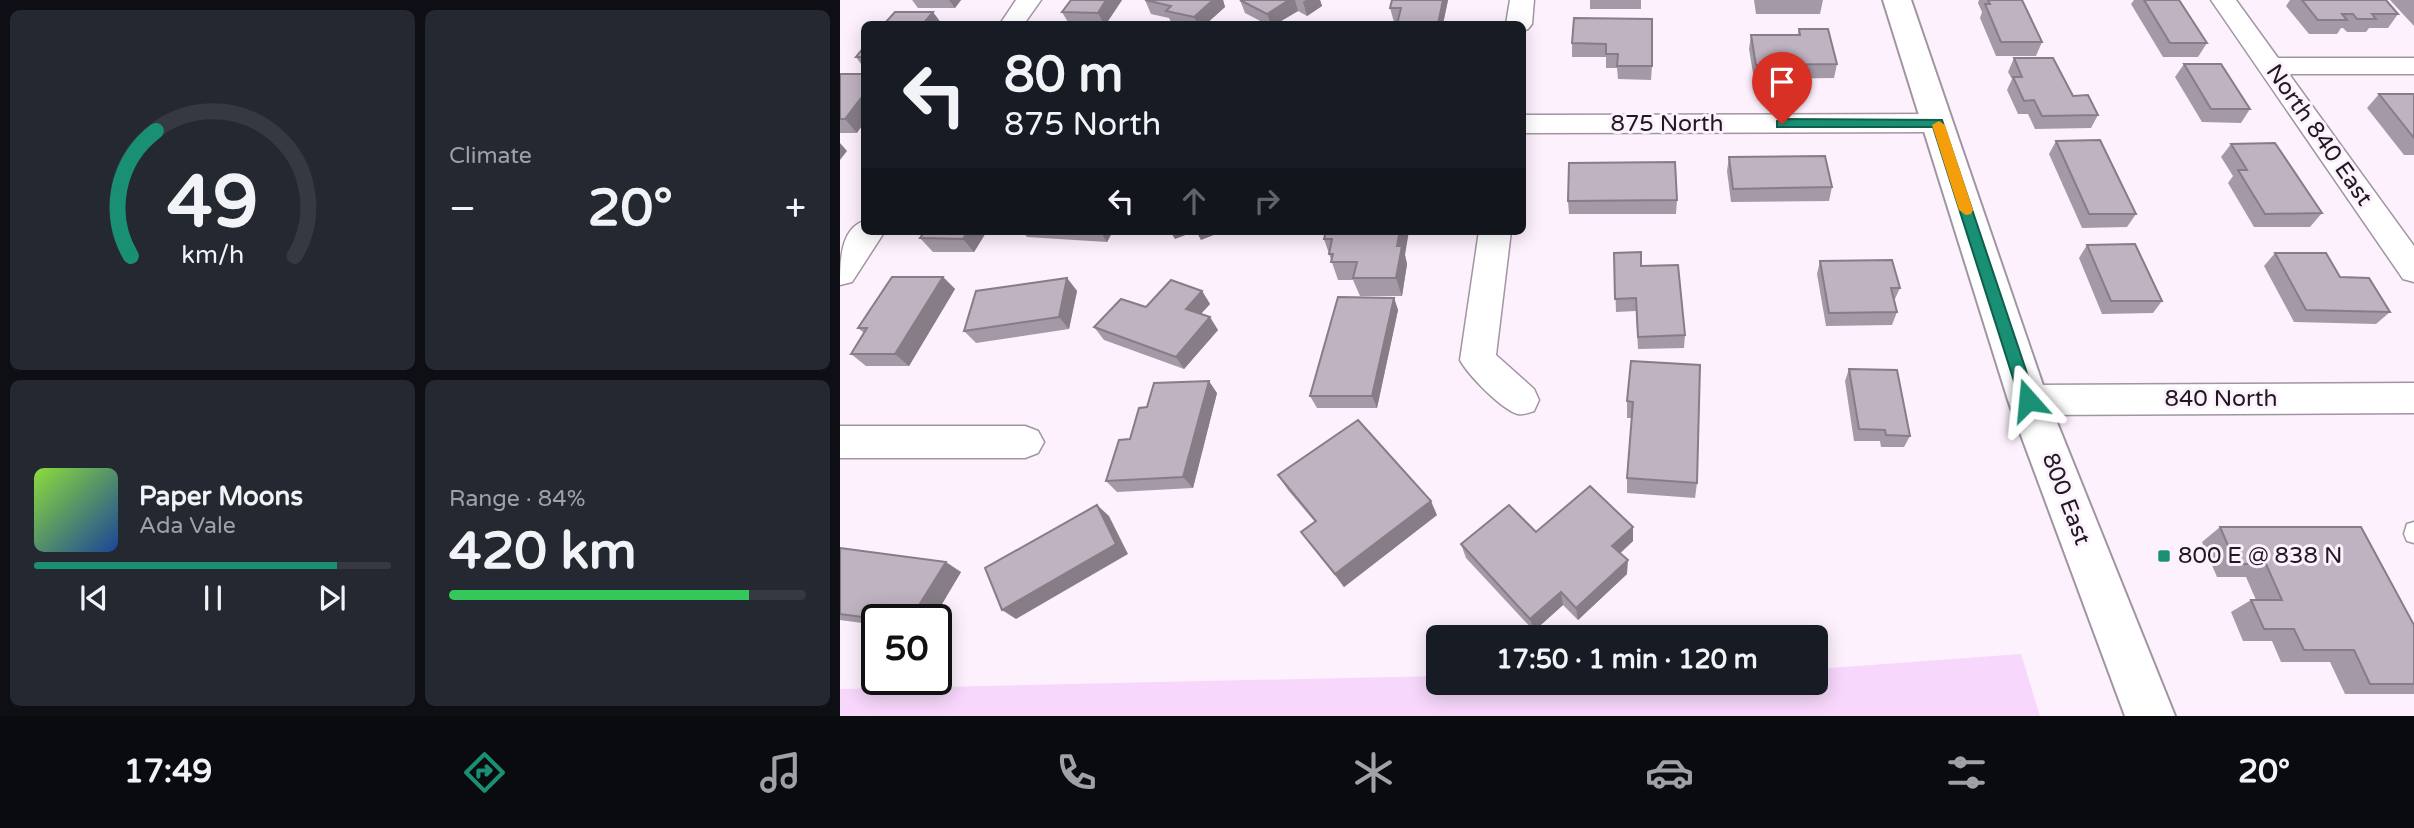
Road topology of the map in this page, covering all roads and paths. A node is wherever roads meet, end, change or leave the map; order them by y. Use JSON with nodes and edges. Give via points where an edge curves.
{"nodes":[{"id":1,"x":1028,"y":0,"type":"edge"},
{"id":2,"x":1522,"y":0,"type":"edge"},
{"id":3,"x":1897,"y":0,"type":"edge"},
{"id":4,"x":2224,"y":0,"type":"edge"},
{"id":5,"x":1014,"y":21,"type":"edge"},
{"id":6,"x":1519,"y":21,"type":"edge"},
{"id":7,"x":2270,"y":66,"type":"junction"},
{"id":8,"x":2414,"y":66,"type":"edge"},
{"id":9,"x":1938,"y":123,"type":"junction"},
{"id":10,"x":1526,"y":124,"type":"edge"},
{"id":11,"x":866,"y":235,"type":"edge"},
{"id":12,"x":1494,"y":235,"type":"edge"},
{"id":13,"x":2414,"y":270,"type":"edge"},
{"id":14,"x":840,"y":273,"type":"edge"},
{"id":15,"x":2414,"y":398,"type":"edge"},
{"id":16,"x":1521,"y":400,"type":"dead end"},
{"id":17,"x":2028,"y":400,"type":"junction"},
{"id":18,"x":840,"y":442,"type":"edge"},
{"id":19,"x":1025,"y":442,"type":"dead end"},
{"id":20,"x":2150,"y":716,"type":"edge"}],
"edges":[{"from":1,"to":5,"type":"street"},
{"from":2,"to":6,"type":"street"},
{"from":3,"to":9,"type":"main road","name":"800 East"},
{"from":4,"to":7,"type":"street","name":"North 840 East"},
{"from":7,"to":8,"type":"street"},
{"from":7,"to":13,"type":"street","name":"North 840 East"},
{"from":9,"to":10,"type":"street","name":"875 North"},
{"from":9,"to":17,"type":"main road","name":"800 East"},
{"from":11,"to":14,"type":"street"},
{"from":12,"to":16,"type":"street","via":[[1478,360]]},
{"from":15,"to":17,"type":"street","name":"840 North"},
{"from":17,"to":20,"type":"main road","name":"800 East"},
{"from":18,"to":19,"type":"street"}]}
